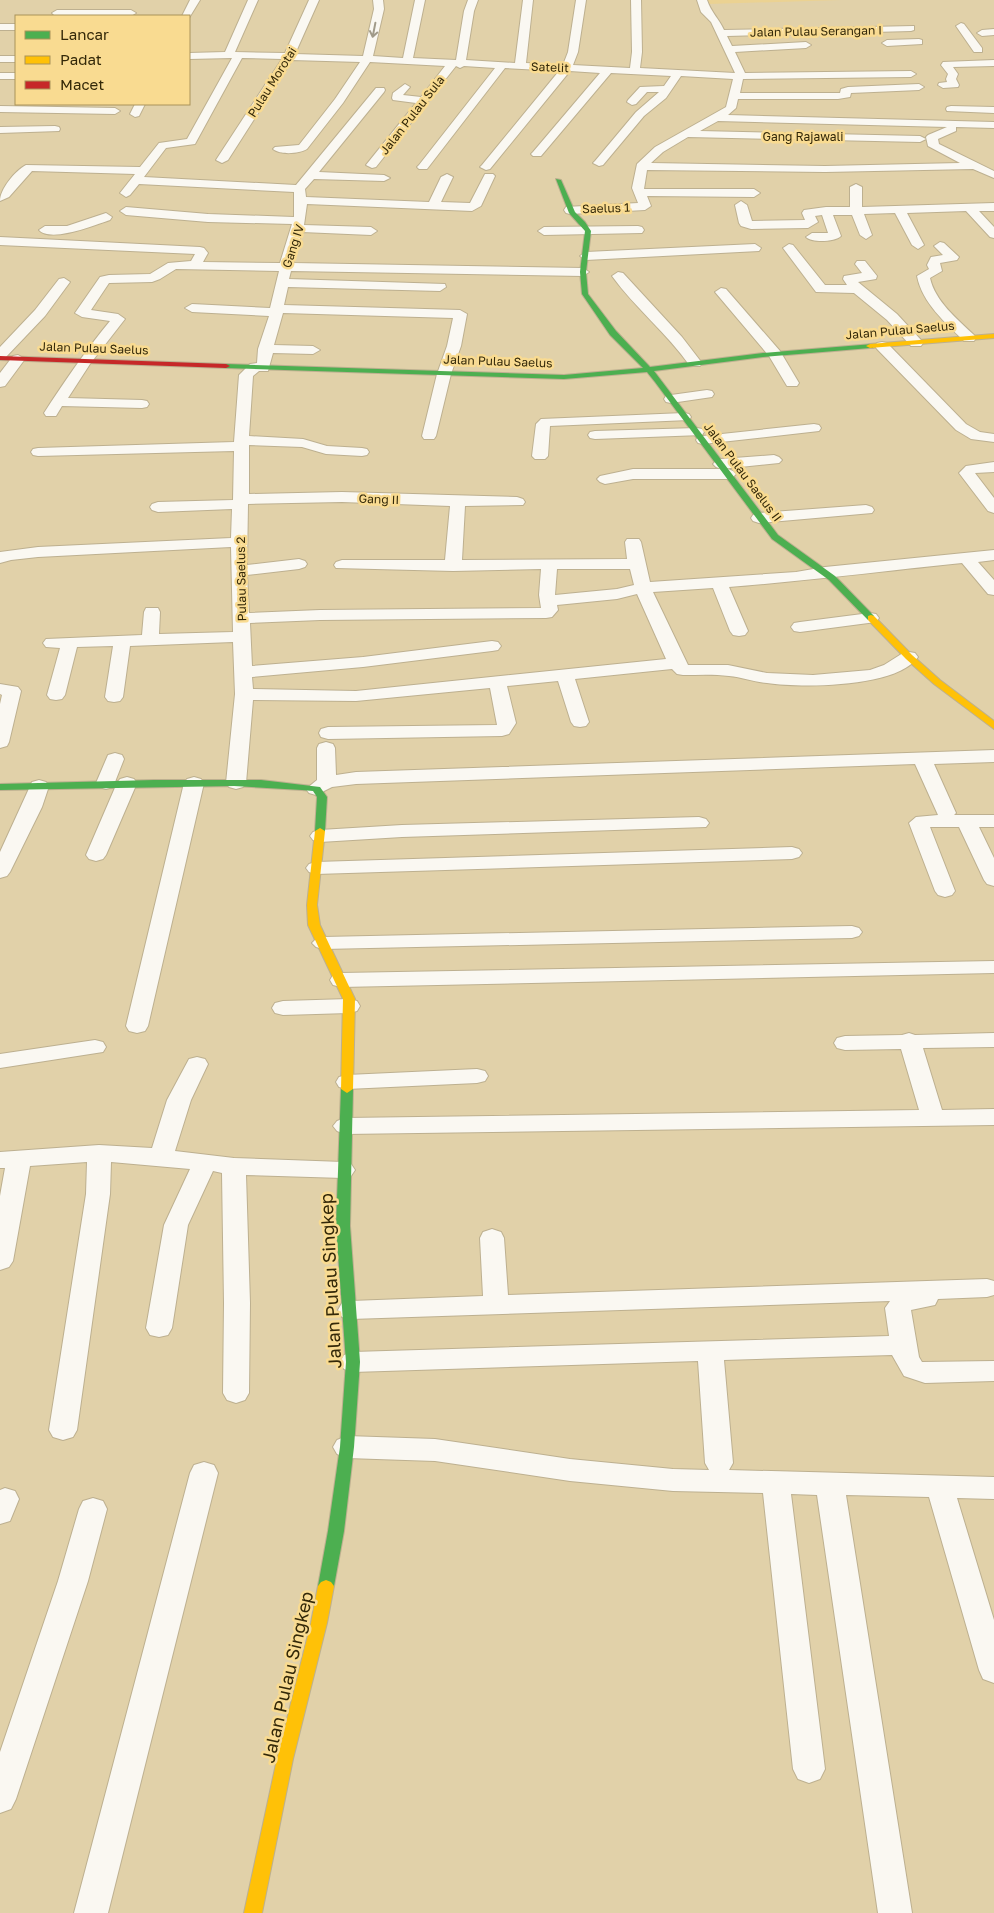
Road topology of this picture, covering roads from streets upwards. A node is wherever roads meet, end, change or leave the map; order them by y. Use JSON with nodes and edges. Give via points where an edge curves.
{"nodes":[{"id":1,"x":196,"y":0,"type":"edge"},
{"id":2,"x":253,"y":0,"type":"edge"},
{"id":3,"x":314,"y":0,"type":"edge"},
{"id":4,"x":378,"y":0,"type":"edge"},
{"id":5,"x":420,"y":0,"type":"edge"},
{"id":6,"x":473,"y":0,"type":"edge"},
{"id":7,"x":528,"y":0,"type":"edge"},
{"id":8,"x":582,"y":0,"type":"edge"},
{"id":9,"x":636,"y":0,"type":"edge"},
{"id":10,"x":702,"y":0,"type":"edge"},
{"id":11,"x":132,"y":11,"type":"edge"},
{"id":12,"x":57,"y":13,"type":"dead end"},
{"id":13,"x":188,"y":15,"type":"edge"},
{"id":14,"x":875,"y":21,"type":"dead end"},
{"id":15,"x":961,"y":26,"type":"dead end"},
{"id":16,"x":0,"y":27,"type":"edge"},
{"id":17,"x":15,"y":27,"type":"edge"},
{"id":18,"x":911,"y":28,"type":"dead end"},
{"id":19,"x":719,"y":29,"type":"junction"},
{"id":20,"x":994,"y":32,"type":"edge"},
{"id":21,"x":982,"y":33,"type":"dead end"},
{"id":22,"x":919,"y":42,"type":"dead end"},
{"id":23,"x":873,"y":43,"type":"dead end"},
{"id":24,"x":818,"y":45,"type":"dead end"},
{"id":25,"x":729,"y":49,"type":"junction"},
{"id":26,"x":962,"y":50,"type":"dead end"},
{"id":27,"x":234,"y":55,"type":"junction"},
{"id":28,"x":190,"y":56,"type":"edge"},
{"id":29,"x":290,"y":57,"type":"junction"},
{"id":30,"x":0,"y":59,"type":"edge"},
{"id":31,"x":15,"y":59,"type":"edge"},
{"id":32,"x":367,"y":59,"type":"junction"},
{"id":33,"x":735,"y":60,"type":"junction"},
{"id":34,"x":746,"y":60,"type":"dead end"},
{"id":35,"x":407,"y":62,"type":"junction"},
{"id":36,"x":994,"y":63,"type":"edge"},
{"id":37,"x":456,"y":64,"type":"junction"},
{"id":38,"x":502,"y":66,"type":"junction"},
{"id":39,"x":520,"y":67,"type":"junction"},
{"id":40,"x":567,"y":68,"type":"junction"},
{"id":41,"x":608,"y":70,"type":"junction"},
{"id":42,"x":635,"y":71,"type":"junction"},
{"id":43,"x":678,"y":74,"type":"junction"},
{"id":44,"x":911,"y":74,"type":"dead end"},
{"id":45,"x":953,"y":74,"type":"junction"},
{"id":46,"x":979,"y":74,"type":"dead end"},
{"id":47,"x":994,"y":74,"type":"edge"},
{"id":48,"x":965,"y":75,"type":"dead end"},
{"id":49,"x":0,"y":76,"type":"edge"},
{"id":50,"x":15,"y":76,"type":"edge"},
{"id":51,"x":740,"y":76,"type":"junction"},
{"id":52,"x":942,"y":85,"type":"dead end"},
{"id":53,"x":405,"y":87,"type":"dead end"},
{"id":54,"x":919,"y":87,"type":"dead end"},
{"id":55,"x":380,"y":90,"type":"dead end"},
{"id":56,"x":666,"y":90,"type":"junction"},
{"id":57,"x":734,"y":99,"type":"junction"},
{"id":58,"x":424,"y":100,"type":"junction"},
{"id":59,"x":632,"y":102,"type":"dead end"},
{"id":60,"x":855,"y":102,"type":"dead end"},
{"id":61,"x":994,"y":102,"type":"edge"},
{"id":62,"x":140,"y":105,"type":"edge"},
{"id":63,"x":0,"y":109,"type":"edge"},
{"id":64,"x":994,"y":110,"type":"edge"},
{"id":65,"x":115,"y":111,"type":"dead end"},
{"id":66,"x":135,"y":114,"type":"dead end"},
{"id":67,"x":955,"y":114,"type":"junction"},
{"id":68,"x":716,"y":118,"type":"junction"},
{"id":69,"x":994,"y":120,"type":"edge"},
{"id":70,"x":994,"y":125,"type":"edge"},
{"id":71,"x":55,"y":129,"type":"dead end"},
{"id":72,"x":0,"y":130,"type":"edge"},
{"id":73,"x":685,"y":134,"type":"junction"},
{"id":74,"x":920,"y":139,"type":"dead end"},
{"id":75,"x":279,"y":149,"type":"dead end"},
{"id":76,"x":658,"y":151,"type":"junction"},
{"id":77,"x":675,"y":152,"type":"dead end"},
{"id":78,"x":537,"y":154,"type":"dead end"},
{"id":79,"x":222,"y":160,"type":"dead end"},
{"id":80,"x":599,"y":163,"type":"dead end"},
{"id":81,"x":372,"y":165,"type":"dead end"},
{"id":82,"x":642,"y":166,"type":"junction"},
{"id":83,"x":975,"y":166,"type":"junction"},
{"id":84,"x":423,"y":167,"type":"dead end"},
{"id":85,"x":994,"y":174,"type":"edge"},
{"id":86,"x":311,"y":175,"type":"junction"},
{"id":87,"x":141,"y":176,"type":"junction"},
{"id":88,"x":447,"y":177,"type":"dead end"},
{"id":89,"x":384,"y":178,"type":"dead end"},
{"id":90,"x":558,"y":180,"type":"dead end"},
{"id":91,"x":856,"y":187,"type":"dead end"},
{"id":92,"x":639,"y":192,"type":"junction"},
{"id":93,"x":126,"y":193,"type":"dead end"},
{"id":94,"x":381,"y":193,"type":"dead end"},
{"id":95,"x":754,"y":193,"type":"dead end"},
{"id":96,"x":300,"y":195,"type":"junction"},
{"id":97,"x":0,"y":197,"type":"edge"},
{"id":98,"x":376,"y":204,"type":"junction"},
{"id":99,"x":741,"y":205,"type":"dead end"},
{"id":100,"x":433,"y":206,"type":"junction"},
{"id":101,"x":994,"y":207,"type":"edge"},
{"id":102,"x":969,"y":208,"type":"junction"},
{"id":103,"x":570,"y":210,"type":"junction"},
{"id":104,"x":856,"y":210,"type":"junction"},
{"id":105,"x":899,"y":210,"type":"junction"},
{"id":106,"x":126,"y":211,"type":"dead end"},
{"id":107,"x":826,"y":211,"type":"junction"},
{"id":108,"x":106,"y":217,"type":"dead end"},
{"id":109,"x":355,"y":220,"type":"dead end"},
{"id":110,"x":300,"y":222,"type":"junction"},
{"id":111,"x":31,"y":229,"type":"dead end"},
{"id":112,"x":371,"y":230,"type":"dead end"},
{"id":113,"x":638,"y":230,"type":"dead end"},
{"id":114,"x":544,"y":231,"type":"dead end"},
{"id":115,"x":588,"y":231,"type":"junction"},
{"id":116,"x":994,"y":234,"type":"edge"},
{"id":117,"x":866,"y":235,"type":"dead end"},
{"id":118,"x":812,"y":237,"type":"dead end"},
{"id":119,"x":0,"y":242,"type":"edge"},
{"id":120,"x":918,"y":245,"type":"dead end"},
{"id":121,"x":127,"y":246,"type":"junction"},
{"id":122,"x":940,"y":246,"type":"dead end"},
{"id":123,"x":755,"y":248,"type":"dead end"},
{"id":124,"x":789,"y":248,"type":"dead end"},
{"id":125,"x":586,"y":256,"type":"junction"},
{"id":126,"x":861,"y":264,"type":"dead end"},
{"id":127,"x":195,"y":265,"type":"junction"},
{"id":128,"x":285,"y":268,"type":"junction"},
{"id":129,"x":582,"y":272,"type":"junction"},
{"id":130,"x":618,"y":276,"type":"dead end"},
{"id":131,"x":107,"y":279,"type":"junction"},
{"id":132,"x":64,"y":282,"type":"dead end"},
{"id":133,"x":282,"y":283,"type":"junction"},
{"id":134,"x":440,"y":287,"type":"dead end"},
{"id":135,"x":857,"y":289,"type":"junction"},
{"id":136,"x":721,"y":292,"type":"dead end"},
{"id":137,"x":192,"y":308,"type":"dead end"},
{"id":138,"x":276,"y":311,"type":"junction"},
{"id":139,"x":994,"y":336,"type":"edge"},
{"id":140,"x":970,"y":338,"type":"junction"},
{"id":141,"x":916,"y":343,"type":"junction"},
{"id":142,"x":882,"y":346,"type":"junction"},
{"id":143,"x":265,"y":349,"type":"junction"},
{"id":144,"x":312,"y":350,"type":"dead end"},
{"id":145,"x":775,"y":354,"type":"junction"},
{"id":146,"x":0,"y":357,"type":"edge"},
{"id":147,"x":18,"y":359,"type":"junction"},
{"id":148,"x":84,"y":362,"type":"junction"},
{"id":149,"x":695,"y":363,"type":"junction"},
{"id":150,"x":250,"y":369,"type":"junction"},
{"id":151,"x":648,"y":370,"type":"junction"},
{"id":152,"x":444,"y":374,"type":"junction"},
{"id":153,"x":0,"y":383,"type":"edge"},
{"id":154,"x":792,"y":383,"type":"dead end"},
{"id":155,"x":707,"y":394,"type":"dead end"},
{"id":156,"x":671,"y":399,"type":"junction"},
{"id":157,"x":142,"y":404,"type":"dead end"},
{"id":158,"x":684,"y":417,"type":"junction"},
{"id":159,"x":814,"y":428,"type":"dead end"},
{"id":160,"x":595,"y":434,"type":"dead end"},
{"id":161,"x":429,"y":436,"type":"dead end"},
{"id":162,"x":700,"y":436,"type":"junction"},
{"id":163,"x":994,"y":438,"type":"edge"},
{"id":164,"x":242,"y":443,"type":"junction"},
{"id":165,"x":792,"y":445,"type":"dead end"},
{"id":166,"x":38,"y":452,"type":"dead end"},
{"id":167,"x":362,"y":452,"type":"dead end"},
{"id":168,"x":540,"y":456,"type":"dead end"},
{"id":169,"x":774,"y":460,"type":"dead end"},
{"id":170,"x":720,"y":463,"type":"junction"},
{"id":171,"x":994,"y":467,"type":"edge"},
{"id":172,"x":605,"y":479,"type":"dead end"},
{"id":173,"x":458,"y":501,"type":"junction"},
{"id":174,"x":240,"y":502,"type":"junction"},
{"id":175,"x":517,"y":502,"type":"dead end"},
{"id":176,"x":158,"y":506,"type":"dead end"},
{"id":177,"x":994,"y":508,"type":"edge"},
{"id":178,"x":866,"y":510,"type":"dead end"},
{"id":179,"x":759,"y":518,"type":"junction"},
{"id":180,"x":240,"y":542,"type":"junction"},
{"id":181,"x":633,"y":542,"type":"dead end"},
{"id":182,"x":994,"y":554,"type":"edge"},
{"id":183,"x":965,"y":557,"type":"junction"},
{"id":184,"x":0,"y":558,"type":"edge"},
{"id":185,"x":299,"y":564,"type":"dead end"},
{"id":186,"x":635,"y":564,"type":"junction"},
{"id":187,"x":342,"y":565,"type":"dead end"},
{"id":188,"x":549,"y":565,"type":"junction"},
{"id":189,"x":454,"y":566,"type":"junction"},
{"id":190,"x":239,"y":571,"type":"junction"},
{"id":191,"x":825,"y":572,"type":"junction"},
{"id":192,"x":719,"y":583,"type":"junction"},
{"id":193,"x":642,"y":588,"type":"junction"},
{"id":194,"x":994,"y":590,"type":"edge"},
{"id":195,"x":548,"y":601,"type":"junction"},
{"id":196,"x":152,"y":612,"type":"dead end"},
{"id":197,"x":242,"y":618,"type":"junction"},
{"id":198,"x":870,"y":618,"type":"junction"},
{"id":199,"x":800,"y":626,"type":"dead end"},
{"id":200,"x":739,"y":631,"type":"dead end"},
{"id":201,"x":242,"y":637,"type":"junction"},
{"id":202,"x":150,"y":640,"type":"junction"},
{"id":203,"x":122,"y":641,"type":"junction"},
{"id":204,"x":70,"y":642,"type":"junction"},
{"id":205,"x":52,"y":643,"type":"dead end"},
{"id":206,"x":492,"y":646,"type":"dead end"},
{"id":207,"x":909,"y":657,"type":"junction"},
{"id":208,"x":677,"y":663,"type":"junction"},
{"id":209,"x":244,"y":672,"type":"junction"},
{"id":210,"x":565,"y":674,"type":"junction"},
{"id":211,"x":497,"y":680,"type":"junction"},
{"id":212,"x":0,"y":689,"type":"edge"},
{"id":213,"x":244,"y":694,"type":"junction"},
{"id":214,"x":56,"y":696,"type":"dead end"},
{"id":215,"x":114,"y":697,"type":"dead end"},
{"id":216,"x":580,"y":722,"type":"dead end"},
{"id":217,"x":994,"y":726,"type":"edge"},
{"id":218,"x":0,"y":742,"type":"edge"},
{"id":219,"x":994,"y":756,"type":"edge"},
{"id":220,"x":115,"y":759,"type":"dead end"},
{"id":221,"x":922,"y":759,"type":"junction"},
{"id":222,"x":106,"y":783,"type":"junction"},
{"id":223,"x":127,"y":783,"type":"junction"},
{"id":224,"x":194,"y":783,"type":"junction"},
{"id":225,"x":236,"y":783,"type":"junction"},
{"id":226,"x":322,"y":785,"type":"junction"},
{"id":227,"x":39,"y":786,"type":"junction"},
{"id":228,"x":0,"y":788,"type":"edge"},
{"id":229,"x":946,"y":813,"type":"dead end"},
{"id":230,"x":994,"y":821,"type":"edge"},
{"id":231,"x":967,"y":822,"type":"junction"},
{"id":232,"x":698,"y":823,"type":"dead end"},
{"id":233,"x":320,"y":836,"type":"junction"},
{"id":234,"x":792,"y":853,"type":"dead end"},
{"id":235,"x":96,"y":855,"type":"dead end"},
{"id":236,"x":316,"y":868,"type":"junction"},
{"id":237,"x":0,"y":872,"type":"edge"},
{"id":238,"x":994,"y":880,"type":"edge"},
{"id":239,"x":945,"y":891,"type":"dead end"},
{"id":240,"x":852,"y":932,"type":"dead end"},
{"id":241,"x":322,"y":943,"type":"junction"},
{"id":242,"x":994,"y":967,"type":"edge"},
{"id":243,"x":342,"y":980,"type":"junction"},
{"id":244,"x":349,"y":1006,"type":"junction"},
{"id":245,"x":283,"y":1008,"type":"dead end"},
{"id":246,"x":137,"y":1026,"type":"dead end"},
{"id":247,"x":909,"y":1040,"type":"junction"},
{"id":248,"x":994,"y":1040,"type":"edge"},
{"id":249,"x":846,"y":1043,"type":"dead end"},
{"id":250,"x":96,"y":1047,"type":"dead end"},
{"id":251,"x":0,"y":1061,"type":"edge"},
{"id":252,"x":197,"y":1064,"type":"dead end"},
{"id":253,"x":477,"y":1076,"type":"dead end"},
{"id":254,"x":347,"y":1082,"type":"junction"},
{"id":255,"x":933,"y":1117,"type":"junction"},
{"id":256,"x":994,"y":1117,"type":"edge"},
{"id":257,"x":344,"y":1126,"type":"junction"},
{"id":258,"x":99,"y":1153,"type":"junction"},
{"id":259,"x":161,"y":1157,"type":"junction"},
{"id":260,"x":10,"y":1159,"type":"edge"},
{"id":261,"x":205,"y":1162,"type":"junction"},
{"id":262,"x":234,"y":1166,"type":"junction"},
{"id":263,"x":343,"y":1170,"type":"junction"},
{"id":264,"x":492,"y":1238,"type":"dead end"},
{"id":265,"x":0,"y":1261,"type":"edge"},
{"id":266,"x":991,"y":1292,"type":"edge"},
{"id":267,"x":496,"y":1304,"type":"junction"},
{"id":268,"x":351,"y":1310,"type":"junction"},
{"id":269,"x":159,"y":1328,"type":"dead end"},
{"id":270,"x":903,"y":1345,"type":"junction"},
{"id":271,"x":710,"y":1352,"type":"junction"},
{"id":272,"x":353,"y":1362,"type":"junction"},
{"id":273,"x":994,"y":1371,"type":"edge"},
{"id":274,"x":236,"y":1393,"type":"dead end"},
{"id":275,"x":63,"y":1430,"type":"dead end"},
{"id":276,"x":346,"y":1447,"type":"junction"},
{"id":277,"x":719,"y":1463,"type":"dead end"},
{"id":278,"x":204,"y":1472,"type":"dead end"},
{"id":279,"x":776,"y":1483,"type":"junction"},
{"id":280,"x":830,"y":1485,"type":"junction"},
{"id":281,"x":940,"y":1488,"type":"junction"},
{"id":282,"x":994,"y":1488,"type":"edge"},
{"id":283,"x":93,"y":1509,"type":"dead end"},
{"id":284,"x":994,"y":1670,"type":"edge"},
{"id":285,"x":809,"y":1769,"type":"dead end"},
{"id":286,"x":0,"y":1799,"type":"edge"},
{"id":287,"x":91,"y":1913,"type":"edge"},
{"id":288,"x":253,"y":1913,"type":"edge"},
{"id":289,"x":895,"y":1913,"type":"edge"}],
"edges":[{"from":1,"to":13,"type":"street"},
{"from":2,"to":27,"type":"street"},
{"from":3,"to":29,"type":"street","name":"Pulau Morotai"},
{"from":4,"to":32,"type":"street","one_way":true,"via":[[379,9]]},
{"from":5,"to":35,"type":"street"},
{"from":6,"to":37,"type":"street"},
{"from":7,"to":39,"type":"street"},
{"from":8,"to":40,"type":"street"},
{"from":9,"to":42,"type":"street"},
{"from":10,"to":19,"type":"street","via":[[706,12]]},
{"from":11,"to":12,"type":"street"},
{"from":14,"to":19,"type":"street","name":"Jalan Pulau Serangan I"},
{"from":15,"to":26,"type":"street","via":[[982,50]]},
{"from":16,"to":17,"type":"street"},
{"from":18,"to":19,"type":"street","name":"Jalan Pulau Serangan I"},
{"from":19,"to":25,"type":"street"},
{"from":20,"to":21,"type":"street"},
{"from":22,"to":23,"type":"street"},
{"from":24,"to":25,"type":"street"},
{"from":25,"to":33,"type":"street"},
{"from":27,"to":28,"type":"street","name":"Satelit"},
{"from":27,"to":29,"type":"street","name":"Satelit"},
{"from":27,"to":87,"type":"street","via":[[191,142],[163,145]]},
{"from":29,"to":32,"type":"street","name":"Satelit"},
{"from":29,"to":79,"type":"street","name":"Pulau Morotai"},
{"from":30,"to":31,"type":"street"},
{"from":32,"to":35,"type":"street","name":"Satelit"},
{"from":32,"to":75,"type":"street","via":[[303,147]]},
{"from":33,"to":34,"type":"street"},
{"from":33,"to":51,"type":"street"},
{"from":35,"to":37,"type":"street","name":"Satelit"},
{"from":36,"to":45,"type":"street","via":[[946,65]]},
{"from":37,"to":38,"type":"street","name":"Satelit"},
{"from":37,"to":58,"type":"street","name":"Jalan Pulau Sula"},
{"from":38,"to":39,"type":"street","name":"Satelit"},
{"from":38,"to":84,"type":"street"},
{"from":39,"to":40,"type":"street","name":"Satelit"},
{"from":40,"to":41,"type":"street","name":"Satelit"},
{"from":40,"to":100,"type":"street","via":[[487,171],[475,206]]},
{"from":41,"to":42,"type":"street","name":"Satelit"},
{"from":41,"to":78,"type":"street"},
{"from":42,"to":43,"type":"street","name":"Satelit"},
{"from":43,"to":51,"type":"street","name":"Satelit"},
{"from":43,"to":56,"type":"street"},
{"from":44,"to":51,"type":"street","name":"Satelit"},
{"from":45,"to":48,"type":"street"},
{"from":45,"to":52,"type":"street","via":[[954,85]]},
{"from":46,"to":47,"type":"street"},
{"from":49,"to":50,"type":"street"},
{"from":51,"to":57,"type":"street"},
{"from":53,"to":58,"type":"street","via":[[397,98]]},
{"from":54,"to":57,"type":"street","via":[[845,91],[843,96]]},
{"from":55,"to":86,"type":"street"},
{"from":56,"to":59,"type":"street","via":[[644,89]]},
{"from":56,"to":80,"type":"street","via":[[640,114]]},
{"from":57,"to":60,"type":"street"},
{"from":57,"to":68,"type":"street","via":[[728,111]]},
{"from":58,"to":81,"type":"street","name":"Jalan Pulau Sula"},
{"from":61,"to":67,"type":"street"},
{"from":62,"to":66,"type":"street"},
{"from":63,"to":65,"type":"street"},
{"from":64,"to":67,"type":"street"},
{"from":67,"to":68,"type":"street"},
{"from":67,"to":69,"type":"street"},
{"from":67,"to":70,"type":"street"},
{"from":67,"to":83,"type":"street","via":[[951,130],[932,137],[932,142],[941,150]]},
{"from":68,"to":73,"type":"street"},
{"from":71,"to":72,"type":"street"},
{"from":73,"to":74,"type":"street","name":"Gang Rajawali"},
{"from":73,"to":76,"type":"street"},
{"from":76,"to":77,"type":"street"},
{"from":76,"to":82,"type":"street"},
{"from":82,"to":83,"type":"street","via":[[825,169]]},
{"from":82,"to":92,"type":"street","via":[[638,176]]},
{"from":83,"to":85,"type":"street"},
{"from":86,"to":89,"type":"street"},
{"from":86,"to":96,"type":"street"},
{"from":87,"to":93,"type":"street"},
{"from":87,"to":96,"type":"street"},
{"from":87,"to":97,"type":"street","via":[[30,167],[5,196]]},
{"from":88,"to":100,"type":"street"},
{"from":90,"to":103,"type":"street"},
{"from":91,"to":104,"type":"street"},
{"from":92,"to":95,"type":"street"},
{"from":92,"to":103,"type":"street","name":"Saelus 1","via":[[645,203],[642,207]]},
{"from":94,"to":98,"type":"street"},
{"from":96,"to":98,"type":"street"},
{"from":96,"to":110,"type":"street","name":"Gang IV"},
{"from":98,"to":100,"type":"street"},
{"from":99,"to":107,"type":"street","via":[[745,223],[751,225],[808,224],[812,222],[808,213]]},
{"from":101,"to":102,"type":"street"},
{"from":102,"to":105,"type":"street"},
{"from":102,"to":116,"type":"street"},
{"from":103,"to":115,"type":"street"},
{"from":104,"to":105,"type":"street"},
{"from":104,"to":107,"type":"street"},
{"from":104,"to":117,"type":"street"},
{"from":105,"to":120,"type":"street"},
{"from":106,"to":110,"type":"street"},
{"from":107,"to":118,"type":"street","via":[[835,236]]},
{"from":108,"to":111,"type":"street","via":[[68,230]]},
{"from":109,"to":110,"type":"street"},
{"from":110,"to":112,"type":"street"},
{"from":110,"to":128,"type":"street","name":"Gang IV"},
{"from":113,"to":115,"type":"street"},
{"from":114,"to":115,"type":"street"},
{"from":115,"to":125,"type":"street","name":"Jalan Pulau Saelus II"},
{"from":119,"to":121,"type":"street"},
{"from":121,"to":127,"type":"street","via":[[200,251]]},
{"from":121,"to":131,"type":"street","via":[[104,275]]},
{"from":122,"to":140,"type":"street","via":[[953,257],[936,260],[933,266],[936,271],[923,276],[923,280],[938,303]]},
{"from":123,"to":125,"type":"street"},
{"from":124,"to":135,"type":"street","via":[[821,289]]},
{"from":125,"to":129,"type":"street","name":"Jalan Pulau Saelus II"},
{"from":126,"to":135,"type":"street","via":[[871,274],[869,277],[849,278]]},
{"from":127,"to":128,"type":"street"},
{"from":127,"to":131,"type":"street","via":[[172,266],[152,278]]},
{"from":128,"to":129,"type":"street"},
{"from":128,"to":133,"type":"street","name":"Gang IV"},
{"from":129,"to":151,"type":"street","name":"Jalan Pulau Saelus II","via":[[585,294],[613,333]]},
{"from":130,"to":149,"type":"street","via":[[681,343]]},
{"from":131,"to":148,"type":"street","via":[[82,312],[118,319]]},
{"from":132,"to":146,"type":"street"},
{"from":133,"to":134,"type":"street"},
{"from":133,"to":138,"type":"street","name":"Gang IV"},
{"from":135,"to":141,"type":"street","via":[[892,317]]},
{"from":136,"to":145,"type":"street"},
{"from":137,"to":138,"type":"street"},
{"from":138,"to":143,"type":"street","name":"Gang IV"},
{"from":138,"to":152,"type":"street","via":[[460,314]]},
{"from":139,"to":140,"type":"street","name":"Jalan Pulau Saelus"},
{"from":140,"to":141,"type":"street","name":"Jalan Pulau Saelus"},
{"from":141,"to":142,"type":"street","name":"Jalan Pulau Saelus"},
{"from":142,"to":145,"type":"street","name":"Jalan Pulau Saelus"},
{"from":142,"to":163,"type":"street","via":[[962,427],[976,436]]},
{"from":143,"to":144,"type":"street"},
{"from":143,"to":150,"type":"street","name":"Gang IV"},
{"from":145,"to":149,"type":"street","name":"Jalan Pulau Saelus"},
{"from":145,"to":154,"type":"street"},
{"from":146,"to":147,"type":"street","name":"Jalan Pulau Saelus"},
{"from":147,"to":148,"type":"street","name":"Jalan Pulau Saelus"},
{"from":147,"to":153,"type":"street"},
{"from":148,"to":150,"type":"street","name":"Jalan Pulau Saelus"},
{"from":148,"to":157,"type":"street","via":[[54,408]]},
{"from":149,"to":151,"type":"street","name":"Jalan Pulau Saelus"},
{"from":150,"to":152,"type":"street","name":"Jalan Pulau Saelus"},
{"from":150,"to":164,"type":"street","name":"Pulau Saelus 2"},
{"from":151,"to":152,"type":"street","name":"Jalan Pulau Saelus","via":[[564,377]]},
{"from":151,"to":156,"type":"street","name":"Jalan Pulau Saelus II"},
{"from":152,"to":161,"type":"street"},
{"from":155,"to":156,"type":"street"},
{"from":156,"to":158,"type":"street","name":"Jalan Pulau Saelus II"},
{"from":158,"to":162,"type":"street","name":"Jalan Pulau Saelus II"},
{"from":158,"to":168,"type":"street","via":[[546,422],[543,424]]},
{"from":159,"to":162,"type":"street"},
{"from":160,"to":162,"type":"street"},
{"from":162,"to":170,"type":"street","name":"Jalan Pulau Saelus II"},
{"from":164,"to":166,"type":"street"},
{"from":164,"to":167,"type":"street","via":[[303,443],[326,450]]},
{"from":164,"to":174,"type":"street","name":"Pulau Saelus 2"},
{"from":165,"to":170,"type":"street"},
{"from":169,"to":170,"type":"street"},
{"from":170,"to":172,"type":"street"},
{"from":170,"to":179,"type":"street","name":"Jalan Pulau Saelus II"},
{"from":171,"to":177,"type":"street","via":[[971,469],[966,473]]},
{"from":173,"to":174,"type":"street","name":"Gang II","via":[[342,497]]},
{"from":173,"to":175,"type":"street","name":"Gang II"},
{"from":173,"to":189,"type":"street"},
{"from":174,"to":176,"type":"street","name":"Gang II"},
{"from":174,"to":180,"type":"street","name":"Pulau Saelus 2"},
{"from":178,"to":179,"type":"street"},
{"from":179,"to":191,"type":"street","name":"Jalan Pulau Saelus II","via":[[787,547]]},
{"from":180,"to":184,"type":"street","via":[[38,552]]},
{"from":180,"to":190,"type":"street","name":"Pulau Saelus 2"},
{"from":181,"to":186,"type":"street"},
{"from":182,"to":183,"type":"street"},
{"from":183,"to":191,"type":"street"},
{"from":183,"to":194,"type":"street"},
{"from":185,"to":190,"type":"street"},
{"from":186,"to":188,"type":"street"},
{"from":186,"to":193,"type":"street"},
{"from":187,"to":189,"type":"street"},
{"from":188,"to":189,"type":"street"},
{"from":188,"to":195,"type":"street"},
{"from":190,"to":197,"type":"street","name":"Pulau Saelus 2"},
{"from":191,"to":192,"type":"street"},
{"from":191,"to":198,"type":"street","name":"Jalan Pulau Saelus II"},
{"from":192,"to":193,"type":"street"},
{"from":192,"to":200,"type":"street"},
{"from":193,"to":195,"type":"street","via":[[617,594]]},
{"from":193,"to":208,"type":"street"},
{"from":195,"to":197,"type":"street","via":[[550,610],[546,613]]},
{"from":196,"to":202,"type":"street"},
{"from":197,"to":201,"type":"street","name":"Pulau Saelus 2"},
{"from":198,"to":199,"type":"street"},
{"from":198,"to":207,"type":"street","name":"Jalan Pulau Saelus II"},
{"from":201,"to":202,"type":"street"},
{"from":201,"to":209,"type":"street","name":"Pulau Saelus 2"},
{"from":202,"to":203,"type":"street"},
{"from":203,"to":204,"type":"street"},
{"from":203,"to":215,"type":"street"},
{"from":204,"to":205,"type":"street"},
{"from":204,"to":214,"type":"street"},
{"from":206,"to":209,"type":"street"},
{"from":207,"to":208,"type":"street","via":[[872,675],[813,680],[767,678],[728,670],[684,670]]},
{"from":207,"to":217,"type":"street","name":"Jalan Pulau Saelus II"},
{"from":208,"to":210,"type":"street"},
{"from":209,"to":213,"type":"street","name":"Pulau Saelus 2"},
{"from":210,"to":211,"type":"street"},
{"from":210,"to":216,"type":"street"},
{"from":211,"to":213,"type":"street","via":[[356,696]]},
{"from":211,"to":226,"type":"street","via":[[506,723],[502,730],[327,741]]},
{"from":212,"to":218,"type":"street","via":[[12,691]]},
{"from":213,"to":225,"type":"street","name":"Pulau Saelus 2"},
{"from":219,"to":221,"type":"street"},
{"from":220,"to":222,"type":"street"},
{"from":221,"to":226,"type":"street","via":[[384,777]]},
{"from":221,"to":229,"type":"street"},
{"from":222,"to":223,"type":"street"},
{"from":222,"to":227,"type":"street"},
{"from":223,"to":224,"type":"street"},
{"from":223,"to":235,"type":"street"},
{"from":224,"to":225,"type":"street"},
{"from":224,"to":246,"type":"street"},
{"from":225,"to":226,"type":"street"},
{"from":226,"to":233,"type":"street","name":"Jalan Pulau Singkep"},
{"from":227,"to":228,"type":"street"},
{"from":227,"to":237,"type":"street"},
{"from":230,"to":231,"type":"street"},
{"from":231,"to":238,"type":"street"},
{"from":231,"to":239,"type":"street","via":[[919,823]]},
{"from":232,"to":233,"type":"street"},
{"from":233,"to":236,"type":"street","name":"Jalan Pulau Singkep"},
{"from":234,"to":236,"type":"street"},
{"from":236,"to":241,"type":"street","name":"Jalan Pulau Singkep","via":[[312,905],[314,925]]},
{"from":240,"to":241,"type":"street"},
{"from":241,"to":243,"type":"street","name":"Jalan Pulau Singkep"},
{"from":242,"to":243,"type":"street"},
{"from":243,"to":244,"type":"street","name":"Jalan Pulau Singkep"},
{"from":244,"to":245,"type":"street"},
{"from":244,"to":254,"type":"street","name":"Jalan Pulau Singkep"},
{"from":247,"to":248,"type":"street"},
{"from":247,"to":249,"type":"street"},
{"from":247,"to":255,"type":"street"},
{"from":250,"to":251,"type":"street"},
{"from":252,"to":259,"type":"street","via":[[179,1100]]},
{"from":253,"to":254,"type":"street"},
{"from":254,"to":257,"type":"street","name":"Jalan Pulau Singkep"},
{"from":255,"to":256,"type":"street"},
{"from":255,"to":257,"type":"street"},
{"from":257,"to":263,"type":"street","name":"Jalan Pulau Singkep"},
{"from":258,"to":259,"type":"street"},
{"from":258,"to":260,"type":"street"},
{"from":258,"to":275,"type":"street","via":[[98,1194]]},
{"from":259,"to":261,"type":"street"},
{"from":260,"to":265,"type":"street"},
{"from":261,"to":262,"type":"street"},
{"from":261,"to":269,"type":"street","via":[[176,1225]]},
{"from":262,"to":263,"type":"street"},
{"from":262,"to":274,"type":"street"},
{"from":263,"to":268,"type":"street","name":"Jalan Pulau Singkep","via":[[345,1271]]},
{"from":264,"to":267,"type":"street"},
{"from":266,"to":267,"type":"street"},
{"from":266,"to":270,"type":"street","via":[[906,1300],[898,1308]]},
{"from":267,"to":268,"type":"street"},
{"from":268,"to":272,"type":"street","name":"Jalan Pulau Singkep"},
{"from":270,"to":271,"type":"street"},
{"from":270,"to":273,"type":"street","via":[[907,1361],[919,1372]]},
{"from":271,"to":272,"type":"street"},
{"from":271,"to":277,"type":"street"},
{"from":272,"to":276,"type":"street","name":"Jalan Pulau Singkep"},
{"from":276,"to":279,"type":"street","via":[[435,1450],[673,1480]]},
{"from":276,"to":288,"type":"street","name":"Jalan Pulau Singkep","via":[[336,1531],[319,1623],[285,1759]]},
{"from":278,"to":287,"type":"street"},
{"from":279,"to":280,"type":"street"},
{"from":279,"to":285,"type":"street"},
{"from":280,"to":281,"type":"street"},
{"from":280,"to":289,"type":"street"},
{"from":281,"to":282,"type":"street"},
{"from":281,"to":284,"type":"street"},
{"from":283,"to":286,"type":"street","via":[[73,1581]]}]}
